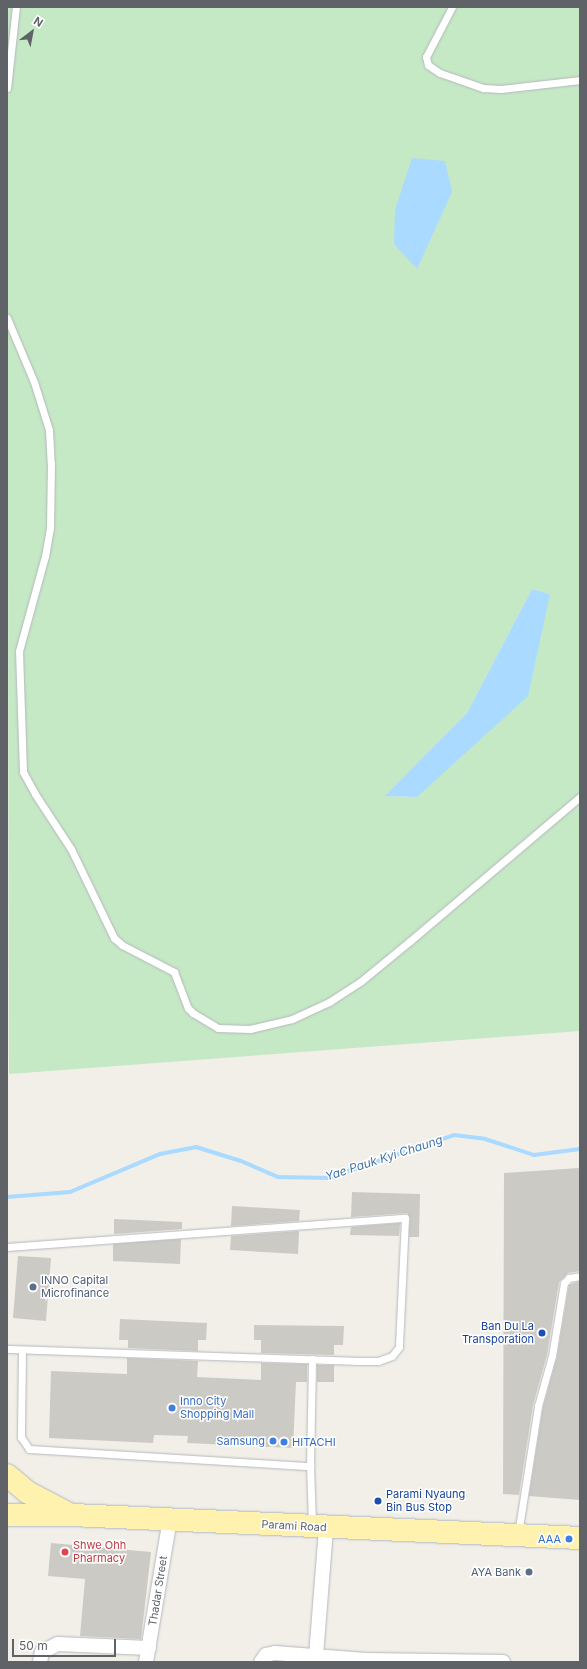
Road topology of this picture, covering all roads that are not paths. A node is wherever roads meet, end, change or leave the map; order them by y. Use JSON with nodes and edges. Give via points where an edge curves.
{"nodes":[{"id":1,"x":16,"y":7,"type":"edge"},
{"id":2,"x":452,"y":7,"type":"edge"},
{"id":3,"x":580,"y":80,"type":"edge"},
{"id":4,"x":7,"y":88,"type":"edge"},
{"id":5,"x":7,"y":318,"type":"edge"},
{"id":6,"x":580,"y":798,"type":"edge"},
{"id":7,"x":7,"y":1247,"type":"edge"},
{"id":8,"x":580,"y":1276,"type":"edge"},
{"id":9,"x":7,"y":1349,"type":"edge"},
{"id":10,"x":22,"y":1351,"type":"junction"},
{"id":11,"x":312,"y":1359,"type":"junction"},
{"id":12,"x":310,"y":1466,"type":"junction"},
{"id":13,"x":7,"y":1475,"type":"edge"},
{"id":14,"x":7,"y":1515,"type":"edge"},
{"id":15,"x":72,"y":1515,"type":"junction"},
{"id":16,"x":170,"y":1519,"type":"junction"},
{"id":17,"x":319,"y":1528,"type":"junction"},
{"id":18,"x":518,"y":1534,"type":"junction"},
{"id":19,"x":580,"y":1538,"type":"edge"},
{"id":20,"x":148,"y":1655,"type":"edge"},
{"id":21,"x":316,"y":1656,"type":"junction"},
{"id":22,"x":366,"y":1661,"type":"edge"},
{"id":23,"x":40,"y":1662,"type":"edge"},
{"id":24,"x":261,"y":1662,"type":"edge"},
{"id":25,"x":472,"y":1662,"type":"edge"},
{"id":26,"x":503,"y":1662,"type":"edge"}],
"edges":[{"from":1,"to":4,"type":"lane"},
{"from":2,"to":3,"type":"lane","via":[[426,57],[428,66],[440,73],[483,88],[501,89]]},
{"from":5,"to":6,"type":"lane","via":[[34,382],[49,430],[52,464],[50,528],[19,651],[21,763],[35,794],[71,849],[114,938],[174,972],[184,999],[193,1013],[218,1028],[250,1029],[292,1020],[329,1002],[360,982]]},
{"from":7,"to":11,"type":"lane","via":[[405,1218],[399,1347],[392,1356],[378,1361]]},
{"from":8,"to":18,"type":"lane","via":[[568,1278],[563,1287],[552,1356],[538,1406]]},
{"from":9,"to":10,"type":"lane"},
{"from":10,"to":11,"type":"lane"},
{"from":10,"to":12,"type":"lane","via":[[21,1437],[29,1449]]},
{"from":11,"to":12,"type":"lane"},
{"from":12,"to":17,"type":"lane"},
{"from":13,"to":15,"type":"main road","via":[[27,1492]]},
{"from":14,"to":15,"type":"main road","name":"Parami Road"},
{"from":15,"to":16,"type":"main road","name":"Parami Road"},
{"from":16,"to":17,"type":"main road","name":"Parami Road"},
{"from":16,"to":20,"type":"street","name":"Thadar Street"},
{"from":17,"to":18,"type":"main road","name":"Parami Road"},
{"from":17,"to":21,"type":"street"},
{"from":18,"to":19,"type":"main road","name":"Parami Road"},
{"from":20,"to":23,"type":"street","via":[[58,1644],[42,1652]]},
{"from":21,"to":22,"type":"street"},
{"from":21,"to":24,"type":"street","via":[[275,1653],[266,1655]]},
{"from":22,"to":25,"type":"street"},
{"from":25,"to":26,"type":"street"}]}
